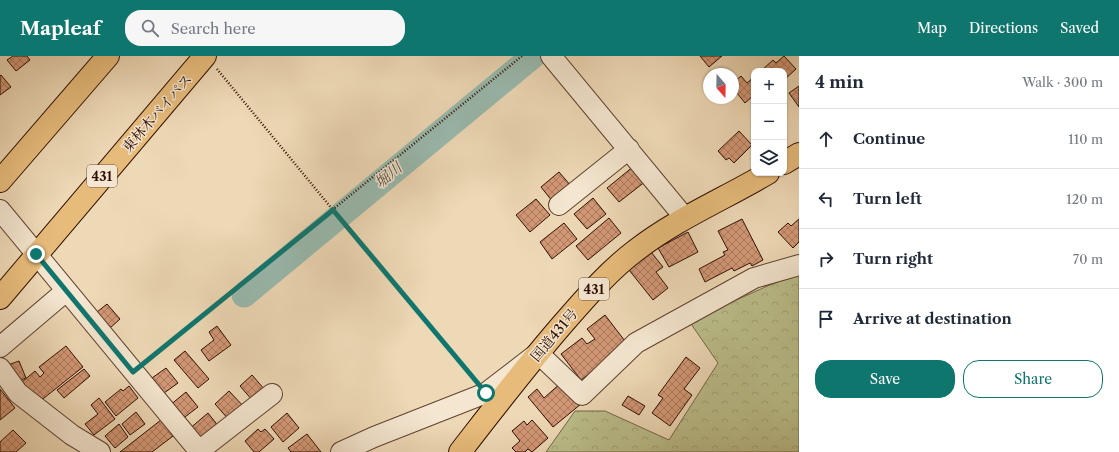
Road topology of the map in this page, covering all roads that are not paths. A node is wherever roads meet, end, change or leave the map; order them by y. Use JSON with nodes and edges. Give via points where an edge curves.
{"nodes":[{"id":1,"x":108,"y":56,"type":"edge"},
{"id":2,"x":551,"y":56,"type":"edge"},
{"id":3,"x":211,"y":62,"type":"edge"},
{"id":4,"x":629,"y":149,"type":"junction"},
{"id":5,"x":799,"y":154,"type":"edge"},
{"id":6,"x":787,"y":161,"type":"edge"},
{"id":7,"x":762,"y":176,"type":"edge"},
{"id":8,"x":0,"y":181,"type":"edge"},
{"id":9,"x":559,"y":206,"type":"dead end"},
{"id":10,"x":0,"y":210,"type":"edge"},
{"id":11,"x":685,"y":218,"type":"junction"},
{"id":12,"x":36,"y":254,"type":"junction"},
{"id":13,"x":799,"y":264,"type":"edge"},
{"id":14,"x":66,"y":291,"type":"junction"},
{"id":15,"x":0,"y":298,"type":"edge"},
{"id":16,"x":0,"y":347,"type":"edge"},
{"id":17,"x":538,"y":353,"type":"junction"},
{"id":18,"x":0,"y":368,"type":"edge"},
{"id":19,"x":272,"y":394,"type":"dead end"},
{"id":20,"x":200,"y":451,"type":"edge"},
{"id":21,"x":100,"y":452,"type":"edge"},
{"id":22,"x":341,"y":452,"type":"edge"},
{"id":23,"x":460,"y":452,"type":"edge"}],
"edges":[{"from":1,"to":8,"type":"highway"},
{"from":2,"to":4,"type":"street"},
{"from":3,"to":12,"type":"highway","name":"東林木バイパス","number":"431"},
{"from":4,"to":9,"type":"street"},
{"from":4,"to":11,"type":"street"},
{"from":5,"to":6,"type":"highway"},
{"from":7,"to":11,"type":"highway","name":"国道431号","number":"431"},
{"from":10,"to":12,"type":"street"},
{"from":11,"to":17,"type":"highway","name":"国道431号","number":"431","via":[[633,252],[590,293]]},
{"from":12,"to":14,"type":"street"},
{"from":12,"to":15,"type":"highway","name":"東林木バイパス","number":"431"},
{"from":13,"to":17,"type":"street","via":[[754,278],[636,343],[582,396]]},
{"from":14,"to":16,"type":"street"},
{"from":14,"to":20,"type":"street"},
{"from":17,"to":22,"type":"street","via":[[486,393]]},
{"from":17,"to":23,"type":"highway","name":"国道431号","number":"431"},
{"from":18,"to":21,"type":"street","via":[[18,393],[72,435]]},
{"from":19,"to":20,"type":"street"}]}
